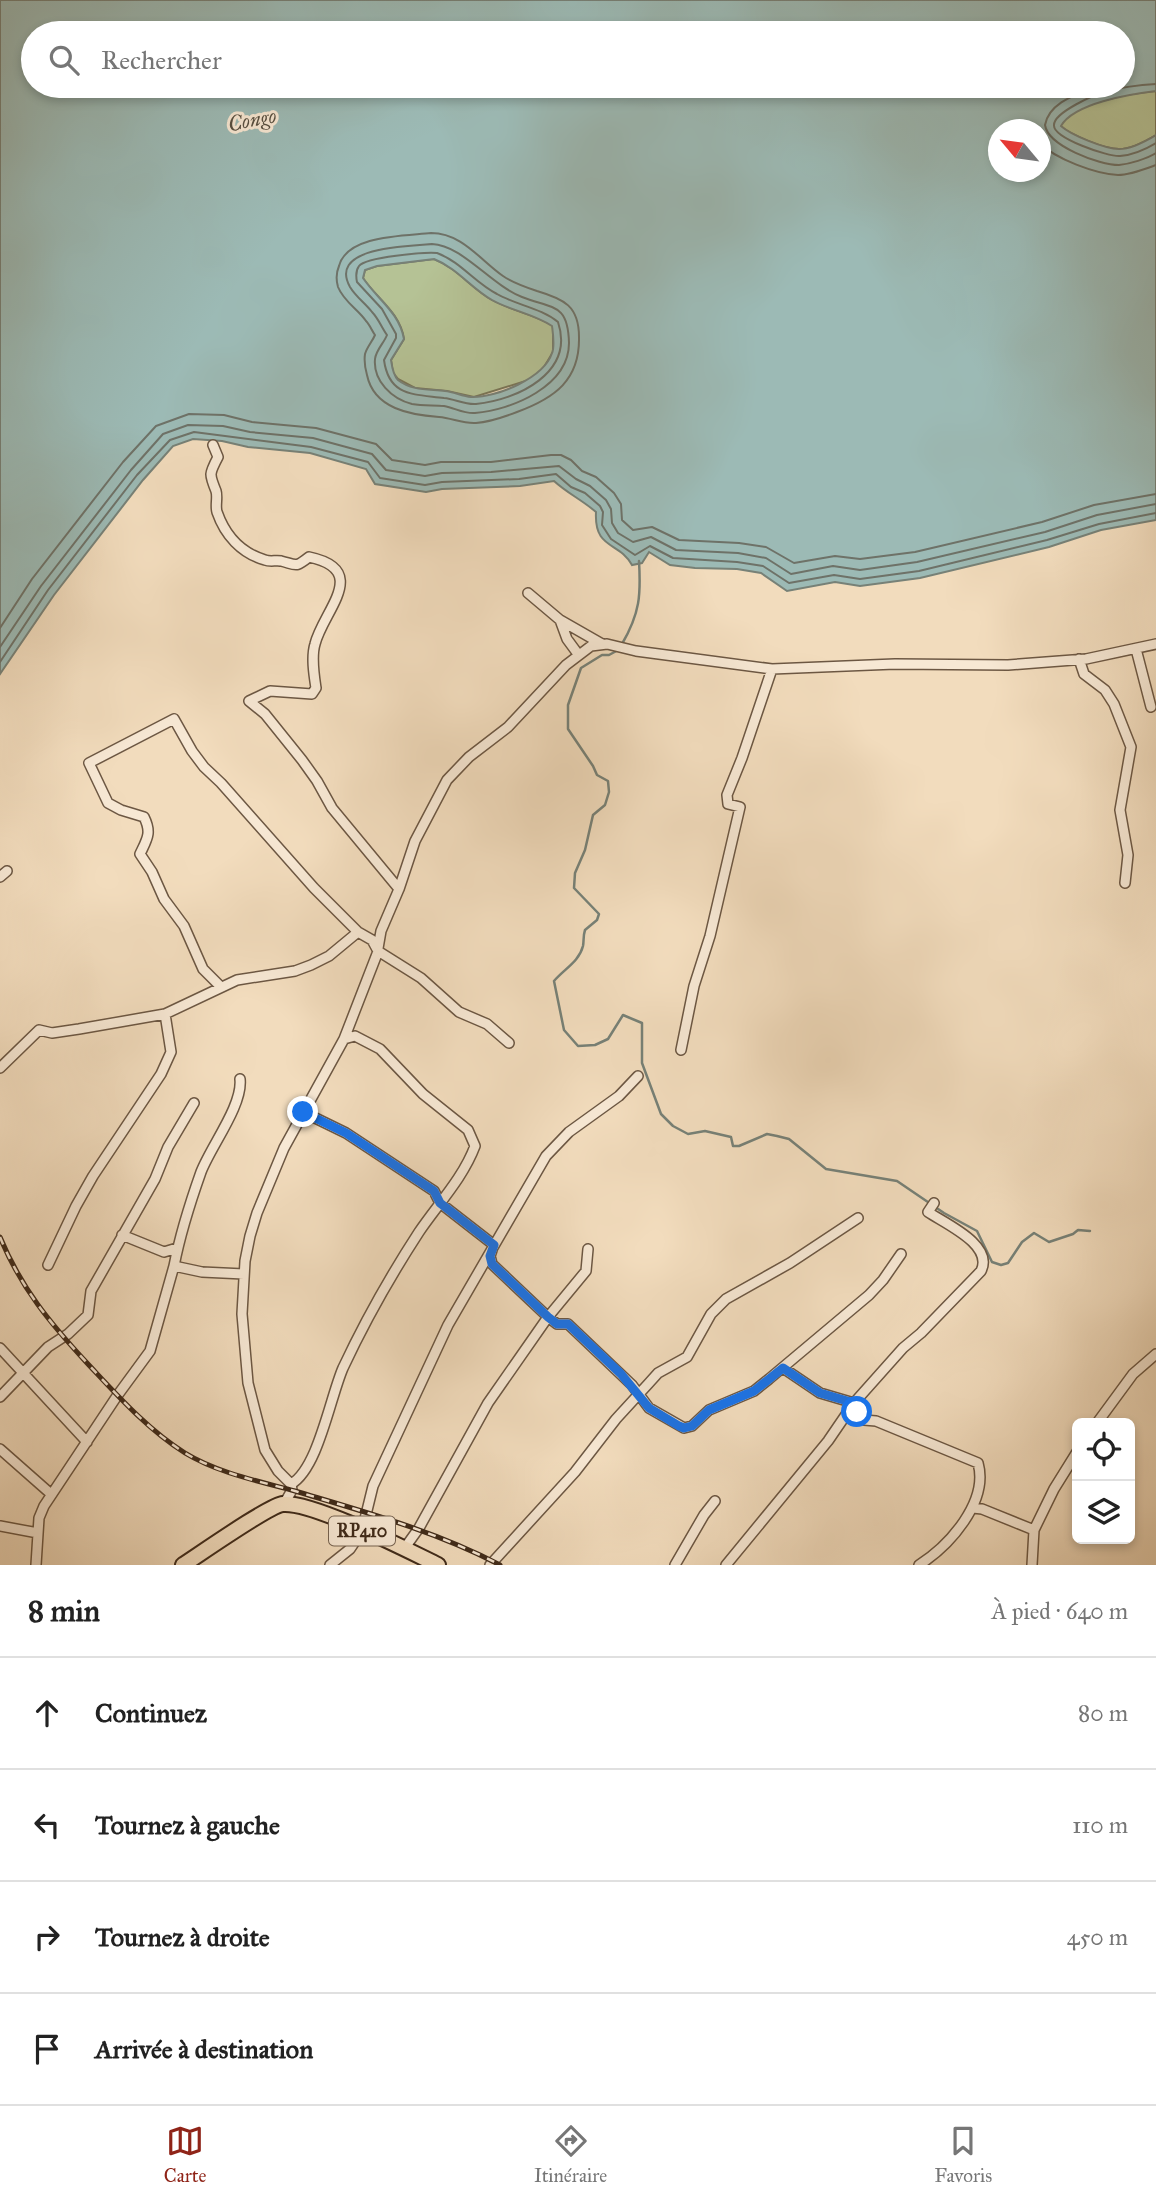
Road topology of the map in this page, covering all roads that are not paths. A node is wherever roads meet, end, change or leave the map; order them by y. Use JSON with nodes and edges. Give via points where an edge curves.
{"nodes":[{"id":1,"x":213,"y":445,"type":"dead end"},
{"id":2,"x":528,"y":593,"type":"dead end"},
{"id":3,"x":560,"y":620,"type":"junction"},
{"id":4,"x":602,"y":644,"type":"junction"},
{"id":5,"x":1156,"y":644,"type":"edge"},
{"id":6,"x":1136,"y":649,"type":"junction"},
{"id":7,"x":578,"y":654,"type":"junction"},
{"id":8,"x":1079,"y":659,"type":"junction"},
{"id":9,"x":772,"y":669,"type":"junction"},
{"id":10,"x":1151,"y":707,"type":"dead end"},
{"id":11,"x":1125,"y":883,"type":"dead end"},
{"id":12,"x":399,"y":889,"type":"junction"},
{"id":13,"x":358,"y":932,"type":"junction"},
{"id":14,"x":377,"y":951,"type":"junction"},
{"id":15,"x":220,"y":986,"type":"junction"},
{"id":16,"x":165,"y":1014,"type":"junction"},
{"id":17,"x":344,"y":1039,"type":"junction"},
{"id":18,"x":509,"y":1043,"type":"dead end"},
{"id":19,"x":681,"y":1050,"type":"dead end"},
{"id":20,"x":0,"y":1068,"type":"edge"},
{"id":21,"x":638,"y":1076,"type":"dead end"},
{"id":22,"x":240,"y":1079,"type":"dead end"},
{"id":23,"x":194,"y":1103,"type":"dead end"},
{"id":24,"x":303,"y":1112,"type":"junction"},
{"id":25,"x":440,"y":1203,"type":"junction"},
{"id":26,"x":934,"y":1203,"type":"dead end"},
{"id":27,"x":858,"y":1218,"type":"dead end"},
{"id":28,"x":122,"y":1235,"type":"junction"},
{"id":29,"x":494,"y":1245,"type":"junction"},
{"id":30,"x":177,"y":1248,"type":"junction"},
{"id":31,"x":588,"y":1249,"type":"dead end"},
{"id":32,"x":901,"y":1254,"type":"dead end"},
{"id":33,"x":48,"y":1265,"type":"dead end"},
{"id":34,"x":174,"y":1266,"type":"junction"},
{"id":35,"x":244,"y":1274,"type":"junction"},
{"id":36,"x":548,"y":1317,"type":"junction"},
{"id":37,"x":0,"y":1348,"type":"edge"},
{"id":38,"x":1156,"y":1354,"type":"edge"},
{"id":39,"x":783,"y":1368,"type":"junction"},
{"id":40,"x":25,"y":1373,"type":"junction"},
{"id":41,"x":638,"y":1394,"type":"junction"},
{"id":42,"x":0,"y":1397,"type":"edge"},
{"id":43,"x":854,"y":1403,"type":"junction"},
{"id":44,"x":1101,"y":1418,"type":"edge"},
{"id":45,"x":87,"y":1442,"type":"junction"},
{"id":46,"x":0,"y":1449,"type":"edge"},
{"id":47,"x":1072,"y":1460,"type":"edge"},
{"id":48,"x":291,"y":1484,"type":"junction"},
{"id":49,"x":51,"y":1494,"type":"junction"},
{"id":50,"x":715,"y":1501,"type":"dead end"},
{"id":51,"x":284,"y":1504,"type":"junction"},
{"id":52,"x":973,"y":1508,"type":"junction"},
{"id":53,"x":0,"y":1526,"type":"edge"},
{"id":54,"x":1034,"y":1530,"type":"junction"},
{"id":55,"x":362,"y":1531,"type":"junction"},
{"id":56,"x":38,"y":1533,"type":"junction"},
{"id":57,"x":404,"y":1549,"type":"junction"},
{"id":58,"x":36,"y":1565,"type":"edge"},
{"id":59,"x":183,"y":1565,"type":"edge"},
{"id":60,"x":331,"y":1565,"type":"edge"},
{"id":61,"x":438,"y":1565,"type":"edge"},
{"id":62,"x":490,"y":1565,"type":"edge"},
{"id":63,"x":675,"y":1565,"type":"edge"},
{"id":64,"x":726,"y":1565,"type":"edge"},
{"id":65,"x":919,"y":1565,"type":"edge"},
{"id":66,"x":1032,"y":1565,"type":"edge"}],
"edges":[{"from":1,"to":12,"type":"street","via":[[218,457],[210,472],[216,510],[237,546],[264,560],[290,565],[302,564],[309,557],[320,559],[340,576],[342,587],[314,644],[316,688],[312,694],[270,691],[249,701],[302,760],[332,808]]},
{"from":2,"to":3,"type":"street"},
{"from":3,"to":4,"type":"street"},
{"from":3,"to":7,"type":"street"},
{"from":4,"to":7,"type":"street"},
{"from":4,"to":9,"type":"street"},
{"from":5,"to":6,"type":"street"},
{"from":6,"to":8,"type":"street"},
{"from":6,"to":10,"type":"street"},
{"from":7,"to":12,"type":"street","via":[[508,727],[447,780],[415,841]]},
{"from":8,"to":9,"type":"street","via":[[1008,665]]},
{"from":8,"to":11,"type":"street","via":[[1084,674],[1105,690],[1114,704],[1130,747],[1121,810],[1128,855]]},
{"from":9,"to":19,"type":"street","via":[[727,795],[728,804],[740,807]]},
{"from":12,"to":14,"type":"street"},
{"from":13,"to":14,"type":"street","via":[[372,940]]},
{"from":13,"to":15,"type":"street","via":[[311,965]]},
{"from":13,"to":15,"type":"street","via":[[205,767],[174,719],[89,763],[108,803],[144,817],[148,837],[140,854],[184,926],[203,969]]},
{"from":14,"to":17,"type":"street"},
{"from":14,"to":18,"type":"street"},
{"from":15,"to":16,"type":"street"},
{"from":16,"to":20,"type":"street","via":[[52,1033],[39,1030]]},
{"from":16,"to":33,"type":"street","via":[[171,1052],[161,1074],[93,1176]]},
{"from":17,"to":24,"type":"street"},
{"from":17,"to":25,"type":"street","via":[[355,1036],[380,1049],[423,1094],[468,1130],[475,1146],[472,1154]]},
{"from":21,"to":29,"type":"street","via":[[545,1156]]},
{"from":22,"to":30,"type":"street","via":[[241,1087],[202,1171]]},
{"from":23,"to":28,"type":"street"},
{"from":24,"to":25,"type":"street","via":[[367,1146],[434,1191]]},
{"from":24,"to":35,"type":"street","via":[[257,1213]]},
{"from":25,"to":29,"type":"street"},
{"from":25,"to":48,"type":"street","via":[[358,1338],[311,1461]]},
{"from":26,"to":43,"type":"street","via":[[928,1212],[981,1250],[984,1265]]},
{"from":27,"to":41,"type":"street","via":[[726,1299],[710,1314],[687,1357],[658,1373]]},
{"from":28,"to":30,"type":"street","via":[[164,1252]]},
{"from":28,"to":40,"type":"street","via":[[91,1292],[88,1315],[48,1347]]},
{"from":29,"to":36,"type":"street","via":[[492,1264]]},
{"from":29,"to":55,"type":"street","via":[[447,1325],[373,1486]]},
{"from":30,"to":34,"type":"street"},
{"from":31,"to":36,"type":"street","via":[[586,1272]]},
{"from":32,"to":39,"type":"street","via":[[869,1296]]},
{"from":34,"to":35,"type":"street"},
{"from":34,"to":45,"type":"street","via":[[150,1351]]},
{"from":35,"to":48,"type":"street","via":[[248,1383],[265,1450]]},
{"from":36,"to":41,"type":"street","via":[[557,1324],[568,1324]]},
{"from":36,"to":57,"type":"street","via":[[488,1403]]},
{"from":37,"to":40,"type":"street"},
{"from":38,"to":44,"type":"street","via":[[1133,1374]]},
{"from":39,"to":41,"type":"street","via":[[754,1391],[709,1410],[688,1428],[649,1408]]},
{"from":39,"to":43,"type":"street","via":[[820,1393]]},
{"from":40,"to":42,"type":"street"},
{"from":40,"to":45,"type":"street"},
{"from":41,"to":62,"type":"street"},
{"from":43,"to":52,"type":"street","via":[[864,1420],[978,1464],[982,1476]]},
{"from":43,"to":64,"type":"street"},
{"from":45,"to":49,"type":"street"},
{"from":46,"to":49,"type":"street"},
{"from":47,"to":54,"type":"street"},
{"from":48,"to":51,"type":"street"},
{"from":49,"to":56,"type":"street"},
{"from":50,"to":63,"type":"street"},
{"from":51,"to":55,"type":"main road","number":"RP410"},
{"from":51,"to":59,"type":"main road"},
{"from":52,"to":54,"type":"street"},
{"from":52,"to":65,"type":"street","via":[[945,1547]]},
{"from":53,"to":56,"type":"street"},
{"from":54,"to":66,"type":"street"},
{"from":55,"to":57,"type":"main road","number":"RP410"},
{"from":55,"to":60,"type":"street"},
{"from":56,"to":58,"type":"street"},
{"from":57,"to":61,"type":"main road","number":"RP410"}]}
